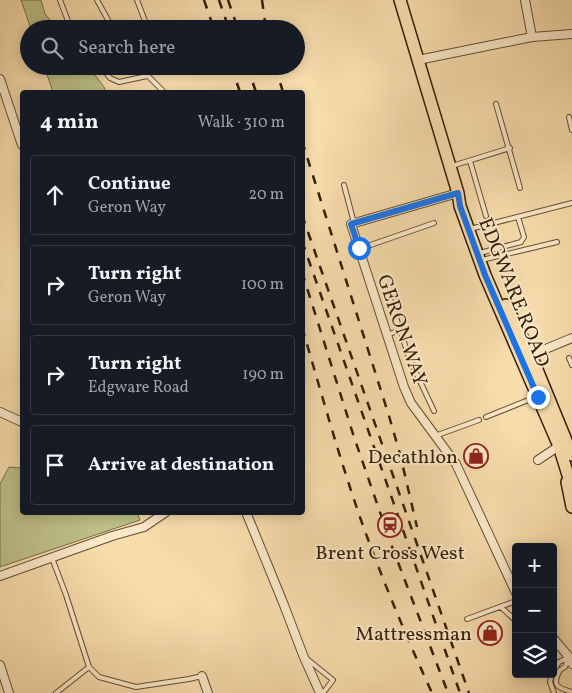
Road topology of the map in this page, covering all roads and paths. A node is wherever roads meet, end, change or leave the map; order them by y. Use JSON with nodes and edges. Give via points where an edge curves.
{"nodes":[{"id":1,"x":60,"y":0,"type":"edge"},
{"id":2,"x":97,"y":0,"type":"edge"},
{"id":3,"x":137,"y":0,"type":"edge"},
{"id":4,"x":400,"y":0,"type":"edge"},
{"id":5,"x":525,"y":0,"type":"edge"},
{"id":6,"x":68,"y":20,"type":"edge"},
{"id":7,"x":107,"y":20,"type":"edge"},
{"id":8,"x":145,"y":20,"type":"edge"},
{"id":9,"x":572,"y":34,"type":"edge"},
{"id":10,"x":532,"y":38,"type":"junction"},
{"id":11,"x":418,"y":60,"type":"junction"},
{"id":12,"x":108,"y":75,"type":"edge"},
{"id":13,"x":146,"y":76,"type":"joint"},
{"id":14,"x":0,"y":79,"type":"edge"},
{"id":15,"x":162,"y":90,"type":"edge"},
{"id":16,"x":496,"y":104,"type":"dead end"},
{"id":17,"x":569,"y":117,"type":"dead end"},
{"id":18,"x":572,"y":130,"type":"edge"},
{"id":19,"x":20,"y":139,"type":"edge"},
{"id":20,"x":510,"y":148,"type":"junction"},
{"id":21,"x":470,"y":161,"type":"junction"},
{"id":22,"x":450,"y":166,"type":"junction"},
{"id":23,"x":344,"y":185,"type":"dead end"},
{"id":24,"x":520,"y":188,"type":"dead end"},
{"id":25,"x":458,"y":193,"type":"junction"},
{"id":26,"x":572,"y":203,"type":"edge"},
{"id":27,"x":486,"y":216,"type":"dead end"},
{"id":28,"x":518,"y":217,"type":"junction"},
{"id":29,"x":354,"y":223,"type":"junction"},
{"id":30,"x":434,"y":223,"type":"dead end"},
{"id":31,"x":471,"y":228,"type":"junction"},
{"id":32,"x":557,"y":242,"type":"dead end"},
{"id":33,"x":359,"y":248,"type":"junction"},
{"id":34,"x":482,"y":256,"type":"junction"},
{"id":35,"x":391,"y":301,"type":"dead end"},
{"id":36,"x":400,"y":330,"type":"junction"},
{"id":37,"x":387,"y":336,"type":"junction"},
{"id":38,"x":572,"y":338,"type":"edge"},
{"id":39,"x":531,"y":355,"type":"junction"},
{"id":40,"x":569,"y":358,"type":"dead end"},
{"id":41,"x":572,"y":365,"type":"edge"},
{"id":42,"x":538,"y":397,"type":"junction"},
{"id":43,"x":434,"y":411,"type":"dead end"},
{"id":44,"x":0,"y":412,"type":"edge"},
{"id":45,"x":486,"y":417,"type":"dead end"},
{"id":46,"x":479,"y":420,"type":"dead end"},
{"id":47,"x":20,"y":421,"type":"edge"},
{"id":48,"x":435,"y":436,"type":"junction"},
{"id":49,"x":572,"y":442,"type":"edge"},
{"id":50,"x":559,"y":446,"type":"junction"},
{"id":51,"x":572,"y":455,"type":"edge"},
{"id":52,"x":538,"y":460,"type":"dead end"},
{"id":53,"x":572,"y":488,"type":"edge"},
{"id":54,"x":572,"y":507,"type":"edge"},
{"id":55,"x":162,"y":515,"type":"edge"},
{"id":56,"x":247,"y":515,"type":"edge"},
{"id":57,"x":52,"y":558,"type":"junction"},
{"id":58,"x":0,"y":576,"type":"edge"},
{"id":59,"x":514,"y":588,"type":"edge"},
{"id":60,"x":512,"y":603,"type":"edge"},
{"id":61,"x":501,"y":607,"type":"junction"},
{"id":62,"x":512,"y":617,"type":"edge"},
{"id":63,"x":467,"y":619,"type":"dead end"},
{"id":64,"x":557,"y":642,"type":"edge"},
{"id":65,"x":303,"y":656,"type":"junction"},
{"id":66,"x":571,"y":658,"type":"edge"},
{"id":67,"x":0,"y":665,"type":"edge"},
{"id":68,"x":557,"y":665,"type":"edge"},
{"id":69,"x":89,"y":668,"type":"junction"},
{"id":70,"x":202,"y":676,"type":"joint"},
{"id":71,"x":551,"y":678,"type":"edge"},
{"id":72,"x":572,"y":692,"type":"edge"},
{"id":73,"x":9,"y":693,"type":"edge"},
{"id":74,"x":56,"y":693,"type":"edge"},
{"id":75,"x":208,"y":693,"type":"edge"},
{"id":76,"x":321,"y":693,"type":"edge"},
{"id":77,"x":554,"y":693,"type":"edge"}],
"edges":[{"from":1,"to":6,"type":"lane"},
{"from":2,"to":7,"type":"lane"},
{"from":3,"to":8,"type":"lane"},
{"from":4,"to":11,"type":"main road","name":"EDGWARE ROAD"},
{"from":5,"to":10,"type":"street"},
{"from":9,"to":10,"type":"street"},
{"from":10,"to":11,"type":"street"},
{"from":11,"to":22,"type":"main road","name":"EDGWARE ROAD"},
{"from":12,"to":13,"type":"lane","via":[[119,82]]},
{"from":13,"to":15,"type":"lane"},
{"from":14,"to":19,"type":"street"},
{"from":16,"to":20,"type":"lane"},
{"from":17,"to":18,"type":"lane"},
{"from":20,"to":21,"type":"lane"},
{"from":20,"to":24,"type":"lane"},
{"from":21,"to":22,"type":"lane"},
{"from":21,"to":27,"type":"lane"},
{"from":22,"to":25,"type":"main road","name":"EDGWARE ROAD"},
{"from":23,"to":29,"type":"lane"},
{"from":25,"to":29,"type":"street"},
{"from":25,"to":31,"type":"main road","name":"EDGWARE ROAD","via":[[466,202]]},
{"from":26,"to":28,"type":"lane"},
{"from":28,"to":31,"type":"lane"},
{"from":28,"to":34,"type":"lane","via":[[524,238],[521,242]]},
{"from":29,"to":33,"type":"street","name":"GERON WAY","via":[[351,224]]},
{"from":30,"to":33,"type":"lane"},
{"from":31,"to":34,"type":"main road","name":"EDGWARE ROAD"},
{"from":32,"to":34,"type":"lane"},
{"from":33,"to":37,"type":"street","name":"GERON WAY"},
{"from":34,"to":39,"type":"main road","name":"EDGWARE ROAD"},
{"from":34,"to":42,"type":"main road","name":"EDGWARE ROAD"},
{"from":35,"to":36,"type":"lane"},
{"from":36,"to":37,"type":"lane"},
{"from":36,"to":43,"type":"lane"},
{"from":37,"to":48,"type":"street","name":"GERON WAY","via":[[411,403]]},
{"from":38,"to":39,"type":"street"},
{"from":39,"to":49,"type":"main road"},
{"from":39,"to":51,"type":"main road","name":"EDGWARE ROAD"},
{"from":40,"to":41,"type":"lane"},
{"from":42,"to":45,"type":"lane"},
{"from":42,"to":50,"type":"main road","name":"EDGWARE ROAD"},
{"from":44,"to":47,"type":"street"},
{"from":46,"to":48,"type":"lane"},
{"from":48,"to":59,"type":"street","name":"GERON WAY","via":[[456,464]]},
{"from":50,"to":52,"type":"street"},
{"from":50,"to":53,"type":"main road","name":"EDGWARE ROAD"},
{"from":50,"to":54,"type":"main road"},
{"from":55,"to":57,"type":"street","via":[[150,525]]},
{"from":56,"to":65,"type":"street"},
{"from":57,"to":58,"type":"street"},
{"from":57,"to":69,"type":"lane"},
{"from":60,"to":61,"type":"lane"},
{"from":61,"to":62,"type":"lane"},
{"from":61,"to":63,"type":"lane"},
{"from":64,"to":66,"type":"street"},
{"from":65,"to":76,"type":"street"},
{"from":65,"to":76,"type":"lane","via":[[333,680]]},
{"from":66,"to":68,"type":"lane"},
{"from":66,"to":72,"type":"lane","via":[[560,670],[556,681],[557,686]]},
{"from":67,"to":73,"type":"street"},
{"from":69,"to":70,"type":"lane","via":[[99,677],[136,687]]},
{"from":69,"to":74,"type":"lane"},
{"from":70,"to":75,"type":"street"},
{"from":71,"to":77,"type":"lane"}]}
